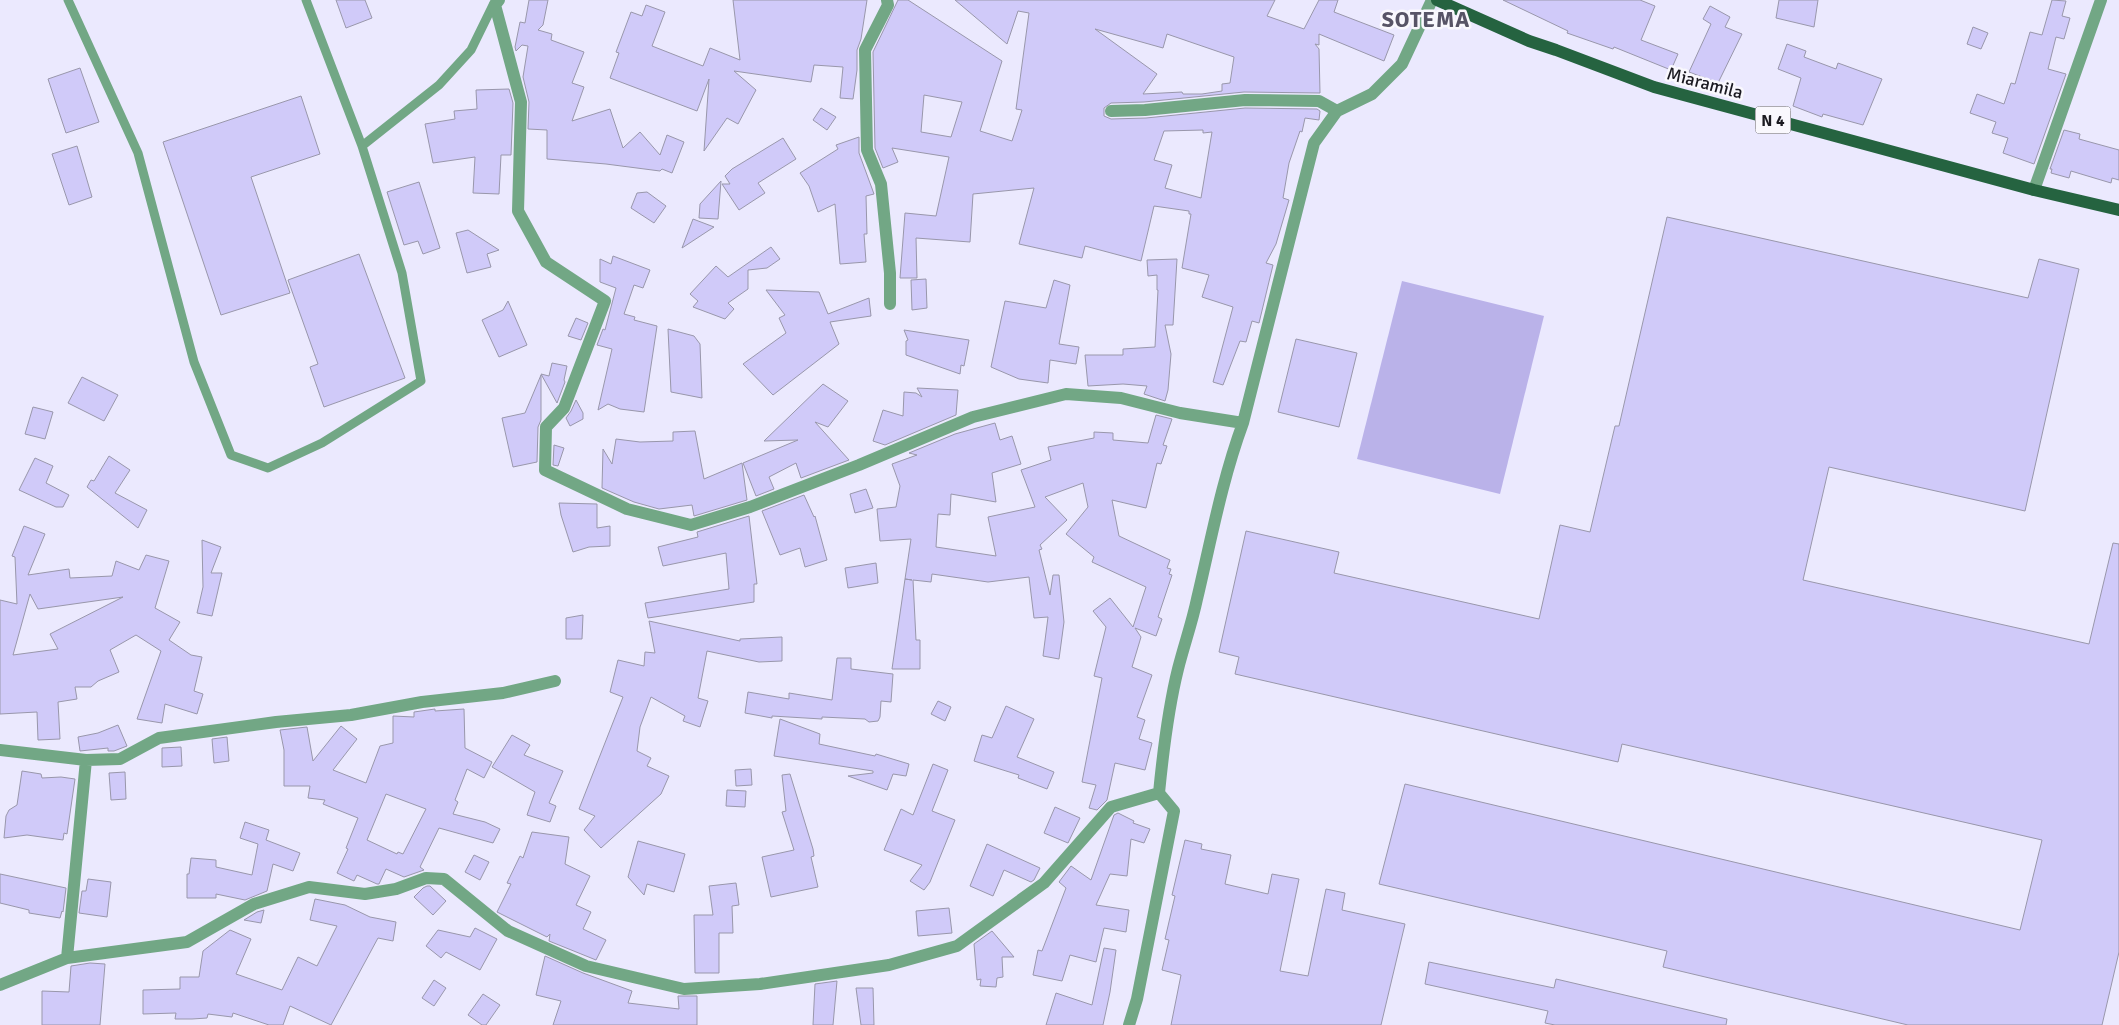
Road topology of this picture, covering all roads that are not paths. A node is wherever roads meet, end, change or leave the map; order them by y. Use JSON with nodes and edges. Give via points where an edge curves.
{"nodes":[{"id":1,"x":68,"y":0,"type":"edge"},
{"id":2,"x":306,"y":0,"type":"edge"},
{"id":3,"x":887,"y":0,"type":"edge"},
{"id":4,"x":1432,"y":0,"type":"edge"},
{"id":5,"x":1437,"y":0,"type":"edge"},
{"id":6,"x":2101,"y":0,"type":"edge"},
{"id":7,"x":496,"y":2,"type":"edge"},
{"id":8,"x":1111,"y":111,"type":"dead end"},
{"id":9,"x":1337,"y":111,"type":"junction"},
{"id":10,"x":362,"y":146,"type":"junction"},
{"id":11,"x":2034,"y":190,"type":"junction"},
{"id":12,"x":2119,"y":210,"type":"edge"},
{"id":13,"x":890,"y":304,"type":"dead end"},
{"id":14,"x":1243,"y":423,"type":"junction"},
{"id":15,"x":555,"y":681,"type":"dead end"},
{"id":16,"x":0,"y":750,"type":"edge"},
{"id":17,"x":86,"y":760,"type":"junction"},
{"id":18,"x":1159,"y":793,"type":"junction"},
{"id":19,"x":67,"y":958,"type":"junction"},
{"id":20,"x":0,"y":985,"type":"edge"},
{"id":21,"x":1129,"y":1025,"type":"edge"}],
"edges":[{"from":1,"to":10,"type":"lane","via":[[138,153],[194,362],[231,455],[268,468],[322,444],[421,381],[402,273]]},
{"from":2,"to":10,"type":"lane"},
{"from":3,"to":13,"type":"street","via":[[888,5],[865,50],[865,76],[867,150],[881,184]]},
{"from":4,"to":9,"type":"street","via":[[1402,64],[1372,94]]},
{"from":5,"to":11,"type":"main road","name":"Miaramila","number":"N 4","via":[[1529,41],[1654,87]]},
{"from":6,"to":11,"type":"street"},
{"from":7,"to":10,"type":"lane","via":[[470,50],[439,86]]},
{"from":7,"to":14,"type":"street","via":[[521,102],[518,211],[546,262],[605,301],[564,408],[546,426],[545,470],[627,510],[691,526],[859,465],[973,417],[1066,394],[1121,398],[1180,413]]},
{"from":8,"to":9,"type":"street","via":[[1245,100],[1318,102]]},
{"from":9,"to":14,"type":"street","via":[[1314,143]]},
{"from":11,"to":12,"type":"main road","name":"Miaramila","number":"N 4"},
{"from":14,"to":18,"type":"street","via":[[1229,463],[1197,601],[1177,670]]},
{"from":15,"to":17,"type":"street","via":[[503,693],[422,702],[351,715],[158,738],[120,759]]},
{"from":16,"to":17,"type":"street"},
{"from":17,"to":19,"type":"street"},
{"from":18,"to":19,"type":"street","via":[[1111,807],[1044,883],[958,946],[889,964],[760,984],[684,989],[586,966],[508,931],[444,879],[426,878],[396,889],[366,894],[308,887],[254,904],[187,942]]},
{"from":18,"to":21,"type":"street","via":[[1174,811]]},
{"from":19,"to":20,"type":"street"}]}
